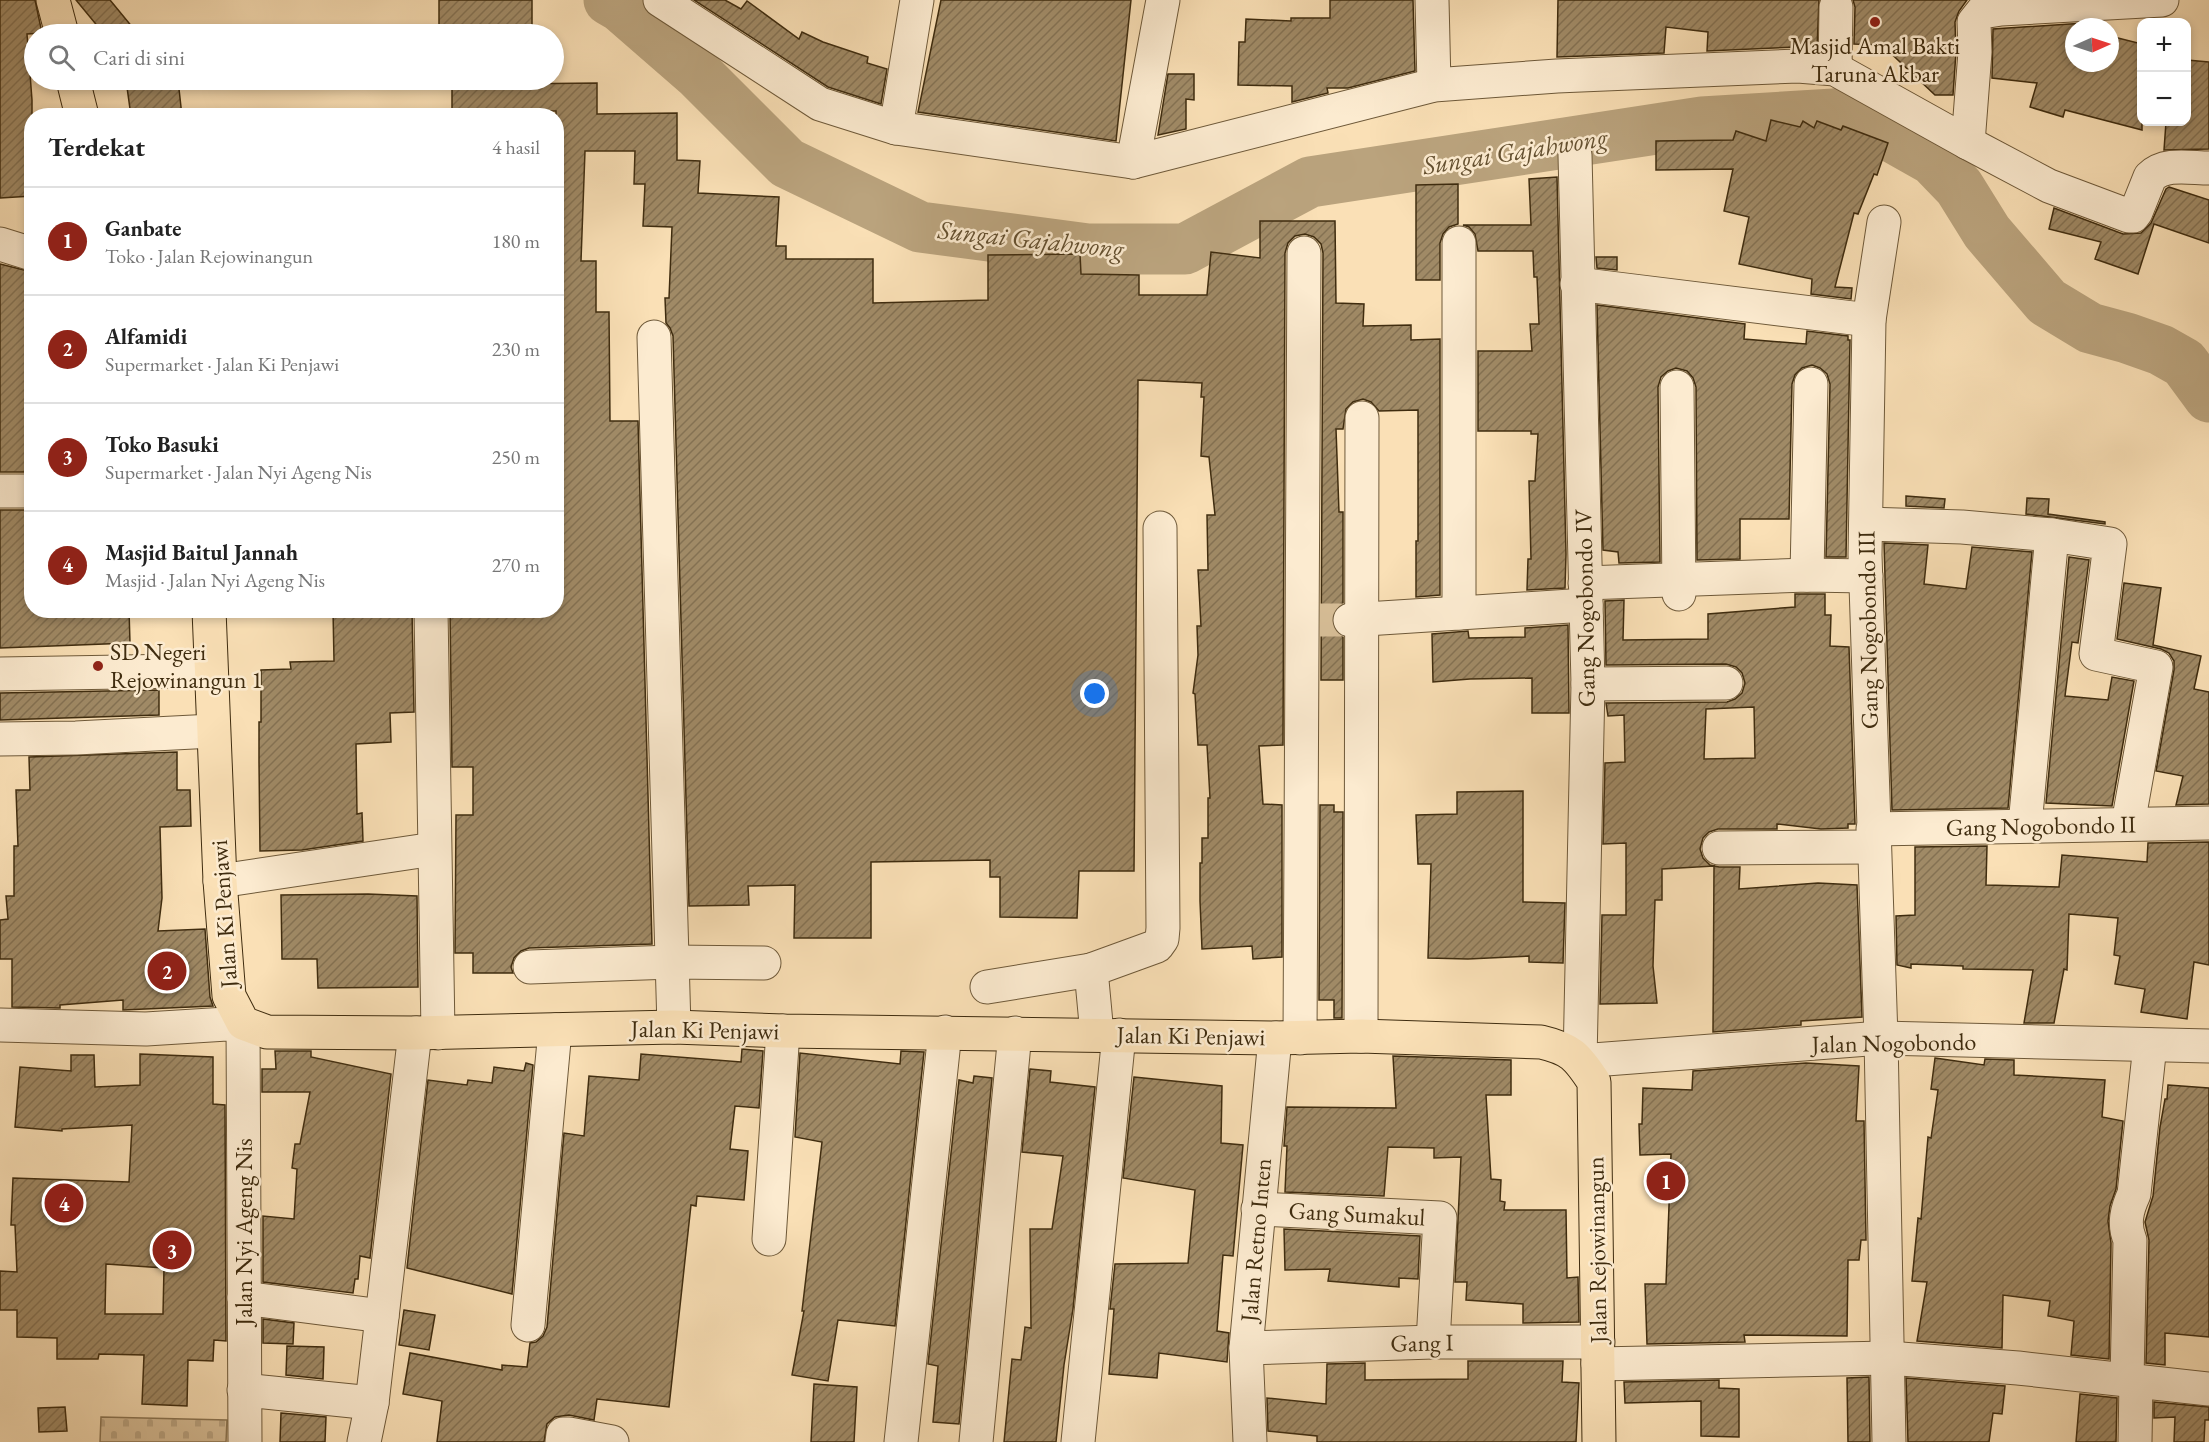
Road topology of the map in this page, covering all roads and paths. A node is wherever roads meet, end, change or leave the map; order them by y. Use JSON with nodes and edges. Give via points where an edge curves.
{"nodes":[{"id":1,"x":53,"y":0,"type":"edge"},
{"id":2,"x":660,"y":0,"type":"edge"},
{"id":3,"x":917,"y":0,"type":"edge"},
{"id":4,"x":1163,"y":0,"type":"edge"},
{"id":5,"x":1432,"y":0,"type":"edge"},
{"id":6,"x":2162,"y":0,"type":"edge"},
{"id":7,"x":1836,"y":7,"type":"dead end"},
{"id":8,"x":59,"y":24,"type":"edge"},
{"id":9,"x":1835,"y":69,"type":"junction"},
{"id":10,"x":1434,"y":85,"type":"junction"},
{"id":11,"x":76,"y":90,"type":"edge"},
{"id":12,"x":80,"y":108,"type":"edge"},
{"id":13,"x":896,"y":128,"type":"junction"},
{"id":14,"x":1968,"y":143,"type":"junction"},
{"id":15,"x":1575,"y":155,"type":"dead end"},
{"id":16,"x":1133,"y":162,"type":"junction"},
{"id":17,"x":2209,"y":168,"type":"edge"},
{"id":18,"x":1884,"y":222,"type":"dead end"},
{"id":19,"x":1459,"y":243,"type":"dead end"},
{"id":20,"x":0,"y":244,"type":"edge"},
{"id":21,"x":24,"y":252,"type":"edge"},
{"id":22,"x":1304,"y":253,"type":"dead end"},
{"id":23,"x":1577,"y":284,"type":"junction"},
{"id":24,"x":1869,"y":320,"type":"junction"},
{"id":25,"x":654,"y":337,"type":"dead end"},
{"id":26,"x":1811,"y":384,"type":"dead end"},
{"id":27,"x":1677,"y":387,"type":"dead end"},
{"id":28,"x":1362,"y":418,"type":"dead end"},
{"id":29,"x":24,"y":490,"type":"edge"},
{"id":30,"x":0,"y":491,"type":"edge"},
{"id":31,"x":1866,"y":524,"type":"junction"},
{"id":32,"x":1160,"y":528,"type":"dead end"},
{"id":33,"x":2052,"y":535,"type":"junction"},
{"id":34,"x":1807,"y":575,"type":"junction"},
{"id":35,"x":1866,"y":576,"type":"junction"},
{"id":36,"x":1679,"y":587,"type":"junction"},
{"id":37,"x":1586,"y":594,"type":"junction"},
{"id":38,"x":1459,"y":613,"type":"junction"},
{"id":39,"x":207,"y":618,"type":"edge"},
{"id":40,"x":431,"y":618,"type":"edge"},
{"id":41,"x":1333,"y":620,"type":"junction"},
{"id":42,"x":198,"y":670,"type":"junction"},
{"id":43,"x":0,"y":674,"type":"edge"},
{"id":44,"x":1726,"y":683,"type":"dead end"},
{"id":45,"x":1588,"y":684,"type":"junction"},
{"id":46,"x":213,"y":731,"type":"junction"},
{"id":47,"x":0,"y":739,"type":"edge"},
{"id":48,"x":2128,"y":824,"type":"junction"},
{"id":49,"x":2209,"y":824,"type":"edge"},
{"id":50,"x":2025,"y":825,"type":"junction"},
{"id":51,"x":1874,"y":838,"type":"junction"},
{"id":52,"x":1719,"y":848,"type":"dead end"},
{"id":53,"x":434,"y":849,"type":"junction"},
{"id":54,"x":220,"y":881,"type":"junction"},
{"id":55,"x":672,"y":962,"type":"junction"},
{"id":56,"x":764,"y":963,"type":"dead end"},
{"id":57,"x":530,"y":967,"type":"dead end"},
{"id":58,"x":1091,"y":970,"type":"junction"},
{"id":59,"x":987,"y":987,"type":"dead end"},
{"id":60,"x":243,"y":1023,"type":"junction"},
{"id":61,"x":0,"y":1025,"type":"edge"},
{"id":62,"x":674,"y":1027,"type":"junction"},
{"id":63,"x":555,"y":1030,"type":"junction"},
{"id":64,"x":783,"y":1031,"type":"junction"},
{"id":65,"x":945,"y":1032,"type":"junction"},
{"id":66,"x":427,"y":1033,"type":"junction"},
{"id":67,"x":1016,"y":1033,"type":"junction"},
{"id":68,"x":1108,"y":1035,"type":"junction"},
{"id":69,"x":1360,"y":1036,"type":"junction"},
{"id":70,"x":1288,"y":1038,"type":"junction"},
{"id":71,"x":1881,"y":1038,"type":"junction"},
{"id":72,"x":2150,"y":1045,"type":"junction"},
{"id":73,"x":2209,"y":1046,"type":"edge"},
{"id":74,"x":1580,"y":1061,"type":"junction"},
{"id":75,"x":1258,"y":1209,"type":"junction"},
{"id":76,"x":769,"y":1239,"type":"dead end"},
{"id":77,"x":244,"y":1298,"type":"junction"},
{"id":78,"x":382,"y":1316,"type":"junction"},
{"id":79,"x":528,"y":1325,"type":"dead end"},
{"id":80,"x":1433,"y":1342,"type":"junction"},
{"id":81,"x":1246,"y":1348,"type":"junction"},
{"id":82,"x":1598,"y":1353,"type":"junction"},
{"id":83,"x":1888,"y":1358,"type":"junction"},
{"id":84,"x":2132,"y":1380,"type":"junction"},
{"id":85,"x":2209,"y":1389,"type":"edge"},
{"id":86,"x":244,"y":1390,"type":"junction"},
{"id":87,"x":372,"y":1403,"type":"junction"},
{"id":88,"x":244,"y":1442,"type":"edge"},
{"id":89,"x":364,"y":1442,"type":"edge"},
{"id":90,"x":562,"y":1442,"type":"edge"},
{"id":91,"x":612,"y":1442,"type":"edge"},
{"id":92,"x":901,"y":1442,"type":"edge"},
{"id":93,"x":976,"y":1442,"type":"edge"},
{"id":94,"x":1078,"y":1442,"type":"edge"},
{"id":95,"x":1250,"y":1442,"type":"edge"},
{"id":96,"x":1599,"y":1442,"type":"edge"},
{"id":97,"x":1889,"y":1442,"type":"edge"},
{"id":98,"x":2135,"y":1442,"type":"edge"}],
"edges":[{"from":1,"to":8,"type":"main road"},
{"from":2,"to":13,"type":"street","via":[[820,104]]},
{"from":3,"to":13,"type":"street"},
{"from":4,"to":16,"type":"street"},
{"from":5,"to":10,"type":"street"},
{"from":6,"to":14,"type":"street","via":[[1982,12],[1974,22]]},
{"from":7,"to":9,"type":"street"},
{"from":9,"to":10,"type":"street","via":[[1798,66],[1568,75]]},
{"from":9,"to":14,"type":"street"},
{"from":10,"to":16,"type":"street"},
{"from":11,"to":12,"type":"main road"},
{"from":13,"to":16,"type":"street"},
{"from":14,"to":17,"type":"street","via":[[2049,186],[2129,216],[2136,212],[2154,172],[2166,168]]},
{"from":15,"to":23,"type":"street","name":"Gang Nogobondo IV"},
{"from":18,"to":24,"type":"street","name":"Gang Nogobondo III"},
{"from":19,"to":38,"type":"street"},
{"from":20,"to":21,"type":"street"},
{"from":22,"to":41,"type":"street"},
{"from":23,"to":24,"type":"street"},
{"from":23,"to":37,"type":"street","name":"Gang Nogobondo IV"},
{"from":24,"to":31,"type":"street","name":"Gang Nogobondo III"},
{"from":25,"to":55,"type":"street"},
{"from":26,"to":34,"type":"street"},
{"from":27,"to":36,"type":"street"},
{"from":28,"to":41,"type":"street"},
{"from":29,"to":30,"type":"street"},
{"from":31,"to":33,"type":"street","via":[[1962,526]]},
{"from":31,"to":35,"type":"street","name":"Gang Nogobondo III"},
{"from":32,"to":58,"type":"street","via":[[1162,939],[1157,946]]},
{"from":33,"to":48,"type":"street","via":[[2110,544],[2096,654],[2156,667]]},
{"from":33,"to":50,"type":"street"},
{"from":34,"to":35,"type":"street"},
{"from":34,"to":36,"type":"street"},
{"from":35,"to":51,"type":"street","name":"Gang Nogobondo III"},
{"from":36,"to":37,"type":"street"},
{"from":37,"to":38,"type":"street"},
{"from":37,"to":45,"type":"street","name":"Gang Nogobondo IV"},
{"from":38,"to":41,"type":"street"},
{"from":39,"to":42,"type":"main road","name":"Jalan Ki Penjawi"},
{"from":40,"to":53,"type":"street"},
{"from":41,"to":69,"type":"street"},
{"from":41,"to":70,"type":"street","name":"Jalan Retno Inten"},
{"from":42,"to":43,"type":"street"},
{"from":42,"to":46,"type":"main road","name":"Jalan Ki Penjawi"},
{"from":44,"to":45,"type":"street"},
{"from":45,"to":74,"type":"street","name":"Gang Nogobondo IV"},
{"from":46,"to":47,"type":"street"},
{"from":46,"to":54,"type":"main road","name":"Jalan Ki Penjawi"},
{"from":48,"to":49,"type":"street","name":"Gang Nogobondo II"},
{"from":48,"to":50,"type":"street","name":"Gang Nogobondo II"},
{"from":50,"to":51,"type":"street","name":"Gang Nogobondo II"},
{"from":51,"to":52,"type":"street","name":"Gang Nogobondo II"},
{"from":51,"to":71,"type":"street","name":"Gang Nogobondo III"},
{"from":53,"to":54,"type":"street"},
{"from":53,"to":66,"type":"street"},
{"from":54,"to":60,"type":"main road","name":"Jalan Ki Penjawi","via":[[229,996]]},
{"from":55,"to":56,"type":"street"},
{"from":55,"to":57,"type":"street"},
{"from":55,"to":62,"type":"street"},
{"from":58,"to":59,"type":"street"},
{"from":58,"to":68,"type":"street"},
{"from":60,"to":61,"type":"street","via":[[146,1029]]},
{"from":60,"to":66,"type":"main road","name":"Jalan Ki Penjawi","via":[[267,1032]]},
{"from":60,"to":77,"type":"street","name":"Jalan Nyi Ageng Nis"},
{"from":62,"to":63,"type":"main road","name":"Jalan Ki Penjawi"},
{"from":62,"to":64,"type":"main road","name":"Jalan Ki Penjawi"},
{"from":63,"to":66,"type":"main road","name":"Jalan Ki Penjawi"},
{"from":63,"to":79,"type":"street"},
{"from":64,"to":65,"type":"main road","name":"Jalan Ki Penjawi"},
{"from":64,"to":76,"type":"street"},
{"from":65,"to":67,"type":"main road","name":"Jalan Ki Penjawi"},
{"from":65,"to":92,"type":"street"},
{"from":66,"to":78,"type":"street"},
{"from":67,"to":68,"type":"main road","name":"Jalan Ki Penjawi"},
{"from":67,"to":93,"type":"street"},
{"from":68,"to":70,"type":"main road","name":"Jalan Ki Penjawi"},
{"from":68,"to":94,"type":"street"},
{"from":69,"to":70,"type":"main road","name":"Jalan Ki Penjawi"},
{"from":69,"to":74,"type":"main road","name":"Jalan Ki Penjawi","via":[[1541,1042],[1562,1047]]},
{"from":70,"to":75,"type":"street","name":"Jalan Retno Inten"},
{"from":71,"to":72,"type":"street","name":"Jalan Nogobondo"},
{"from":71,"to":74,"type":"street","name":"Jalan Nogobondo"},
{"from":71,"to":83,"type":"street","name":"Gang Nogobondo III"},
{"from":72,"to":73,"type":"street","name":"Jalan Nogobondo"},
{"from":72,"to":84,"type":"street","via":[[2134,1194],[2128,1205],[2126,1229],[2130,1240]]},
{"from":74,"to":82,"type":"main road","name":"Jalan Rejowinangun","via":[[1594,1082]]},
{"from":75,"to":80,"type":"street","name":"Gang Sumakul","via":[[1440,1218]]},
{"from":75,"to":81,"type":"street","name":"Jalan Retno Inten"},
{"from":77,"to":78,"type":"street"},
{"from":77,"to":86,"type":"street","name":"Jalan Nyi Ageng Nis"},
{"from":78,"to":87,"type":"street"},
{"from":80,"to":81,"type":"street","name":"Gang I"},
{"from":80,"to":82,"type":"street","name":"Gang I"},
{"from":81,"to":95,"type":"street","name":"Jalan Retno Inten"},
{"from":82,"to":83,"type":"street","name":"Gang I"},
{"from":82,"to":96,"type":"main road","name":"Jalan Rejowinangun"},
{"from":83,"to":84,"type":"street","name":"Gang I"},
{"from":83,"to":97,"type":"street","name":"Gang Nogobondo III"},
{"from":84,"to":85,"type":"street","name":"Gang I"},
{"from":84,"to":98,"type":"street"},
{"from":86,"to":87,"type":"street"},
{"from":86,"to":88,"type":"street","name":"Jalan Nyi Ageng Nis"},
{"from":87,"to":89,"type":"street"},
{"from":90,"to":91,"type":"street","via":[[563,1434]]}]}
